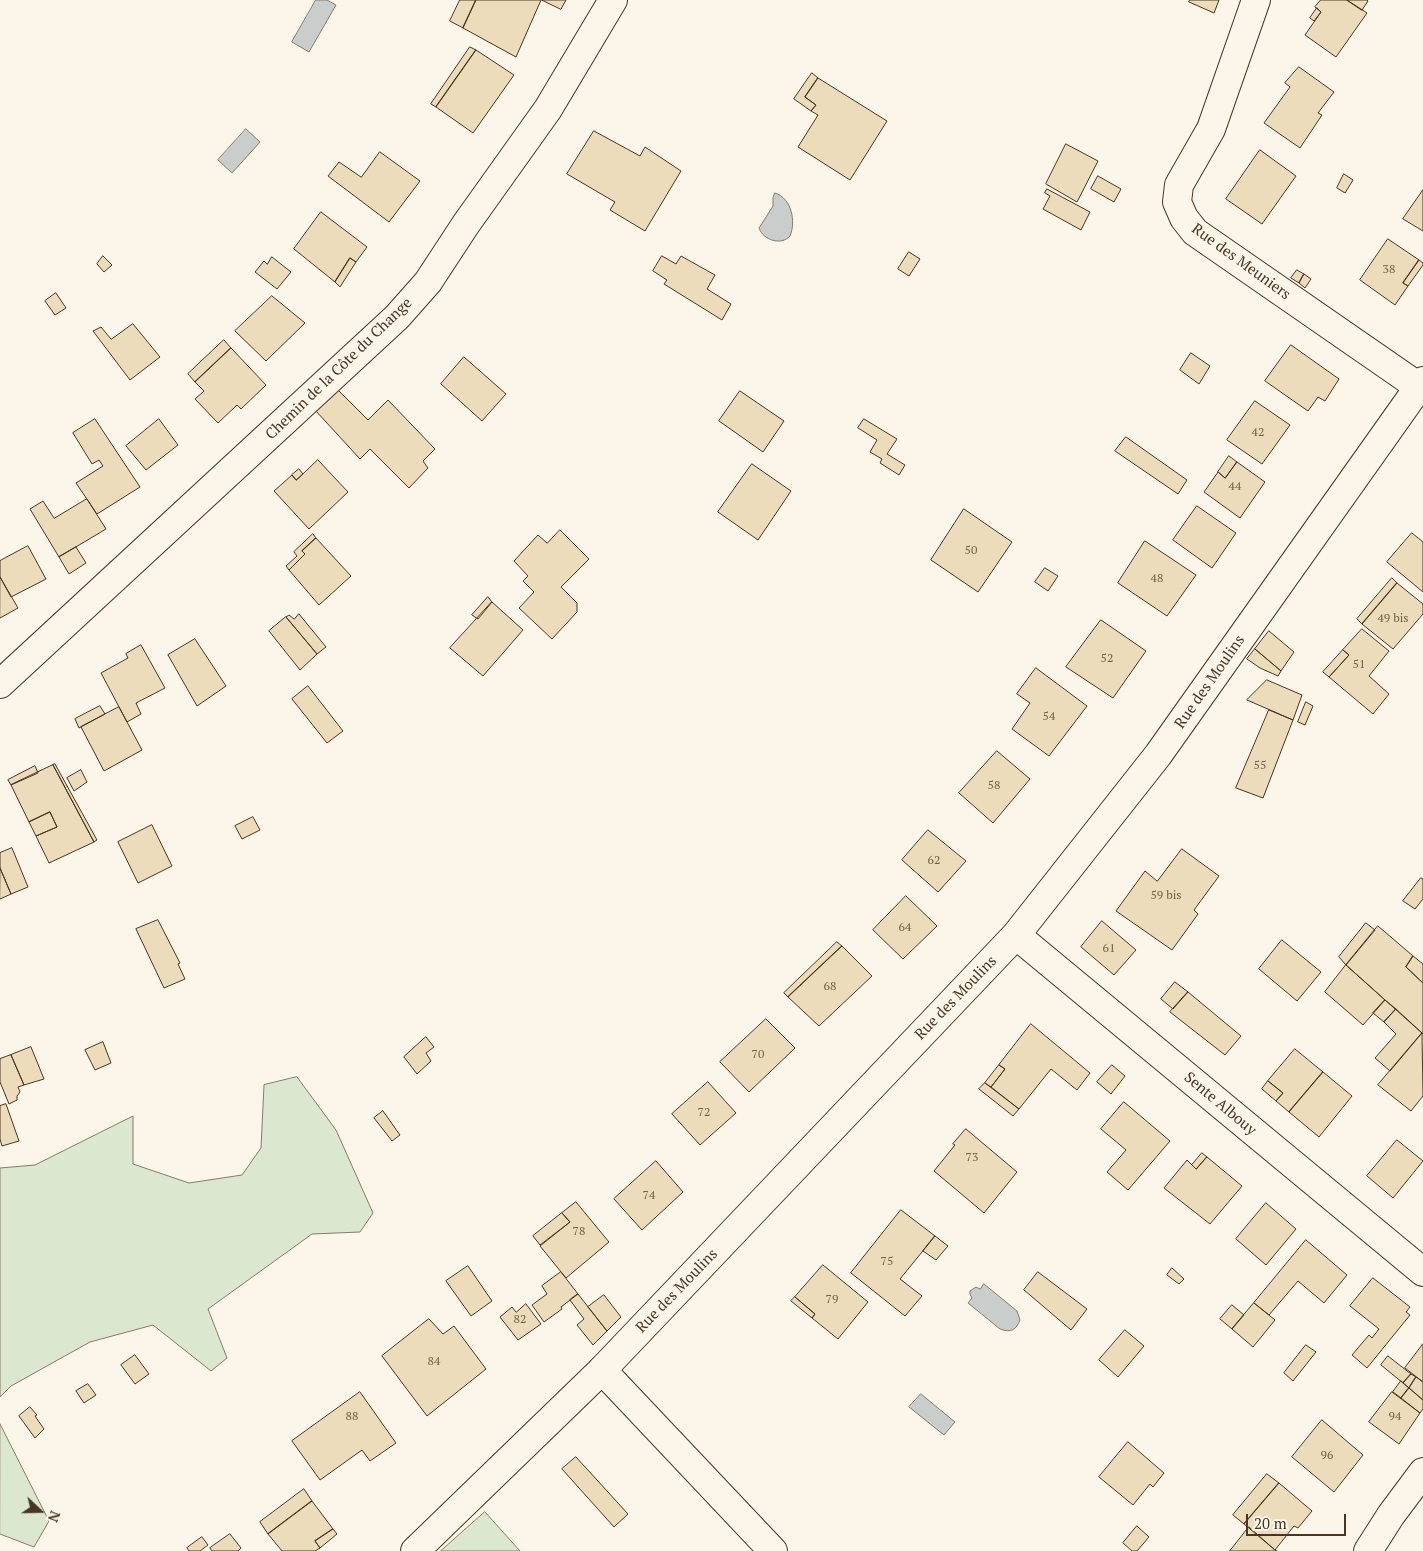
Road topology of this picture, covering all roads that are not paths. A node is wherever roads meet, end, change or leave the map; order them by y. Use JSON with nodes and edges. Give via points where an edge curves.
{"nodes":[{"id":1,"x":613,"y":0,"type":"edge"},
{"id":2,"x":1256,"y":0,"type":"edge"},
{"id":3,"x":1421,"y":384,"type":"edge"},
{"id":4,"x":0,"y":684,"type":"edge"},
{"id":5,"x":1016,"y":935,"type":"junction"},
{"id":6,"x":1423,"y":1272,"type":"edge"},
{"id":7,"x":602,"y":1370,"type":"junction"},
{"id":8,"x":1423,"y":1472,"type":"edge"},
{"id":9,"x":415,"y":1551,"type":"edge"},
{"id":10,"x":773,"y":1551,"type":"edge"},
{"id":11,"x":1368,"y":1551,"type":"edge"}],
"edges":[{"from":1,"to":4,"type":"street","name":"Chemin de la Côte du Change","via":[[548,109],[428,282],[397,317]]},
{"from":2,"to":3,"type":"street","name":"Rue des Meuniers","via":[[1211,129],[1179,186],[1178,202],[1184,218],[1195,232]]},
{"from":3,"to":5,"type":"street","name":"Rue des Moulins","via":[[1158,754]]},
{"from":5,"to":6,"type":"street","name":"Sente Albouy"},
{"from":5,"to":7,"type":"street","name":"Rue des Moulins"},
{"from":7,"to":9,"type":"street","name":"Rue des Moulins"},
{"from":7,"to":10,"type":"street"},
{"from":8,"to":11,"type":"street"}]}
